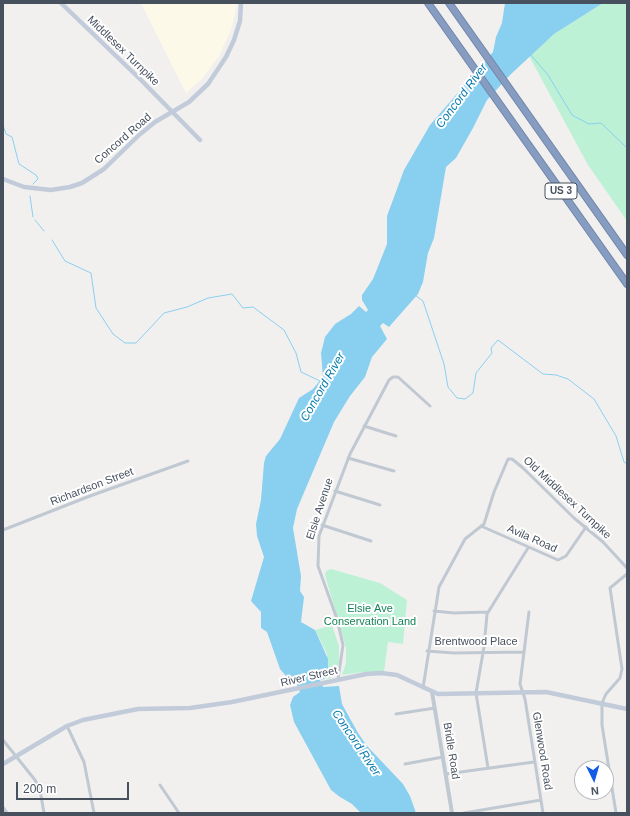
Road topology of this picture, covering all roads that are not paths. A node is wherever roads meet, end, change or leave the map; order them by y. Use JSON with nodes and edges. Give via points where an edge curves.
{"nodes":[{"id":1,"x":61,"y":3,"type":"edge"},
{"id":2,"x":241,"y":3,"type":"edge"},
{"id":3,"x":428,"y":3,"type":"edge"},
{"id":4,"x":449,"y":3,"type":"edge"},
{"id":5,"x":173,"y":111,"type":"junction"},
{"id":6,"x":200,"y":140,"type":"dead end"},
{"id":7,"x":3,"y":179,"type":"edge"},
{"id":8,"x":627,"y":255,"type":"edge"},
{"id":9,"x":627,"y":284,"type":"edge"},
{"id":10,"x":430,"y":406,"type":"dead end"},
{"id":11,"x":364,"y":426,"type":"junction"},
{"id":12,"x":396,"y":436,"type":"dead end"},
{"id":13,"x":348,"y":458,"type":"junction"},
{"id":14,"x":188,"y":461,"type":"dead end"},
{"id":15,"x":394,"y":471,"type":"dead end"},
{"id":16,"x":335,"y":491,"type":"junction"},
{"id":17,"x":380,"y":505,"type":"dead end"},
{"id":18,"x":322,"y":525,"type":"junction"},
{"id":19,"x":481,"y":526,"type":"junction"},
{"id":20,"x":586,"y":527,"type":"junction"},
{"id":21,"x":3,"y":530,"type":"edge"},
{"id":22,"x":371,"y":541,"type":"dead end"},
{"id":23,"x":528,"y":548,"type":"junction"},
{"id":24,"x":627,"y":568,"type":"edge"},
{"id":25,"x":627,"y":574,"type":"edge"},
{"id":26,"x":434,"y":611,"type":"junction"},
{"id":27,"x":488,"y":612,"type":"junction"},
{"id":28,"x":529,"y":612,"type":"dead end"},
{"id":29,"x":428,"y":651,"type":"junction"},
{"id":30,"x":484,"y":652,"type":"junction"},
{"id":31,"x":524,"y":652,"type":"junction"},
{"id":32,"x":338,"y":679,"type":"junction"},
{"id":33,"x":423,"y":688,"type":"junction"},
{"id":34,"x":522,"y":691,"type":"junction"},
{"id":35,"x":432,"y":692,"type":"junction"},
{"id":36,"x":476,"y":693,"type":"junction"},
{"id":37,"x":602,"y":703,"type":"junction"},
{"id":38,"x":436,"y":708,"type":"junction"},
{"id":39,"x":627,"y":709,"type":"edge"},
{"id":40,"x":396,"y":714,"type":"dead end"},
{"id":41,"x":67,"y":726,"type":"junction"},
{"id":42,"x":3,"y":740,"type":"edge"},
{"id":43,"x":16,"y":757,"type":"junction"},
{"id":44,"x":443,"y":757,"type":"junction"},
{"id":45,"x":534,"y":762,"type":"junction"},
{"id":46,"x":3,"y":764,"type":"edge"},
{"id":47,"x":405,"y":764,"type":"dead end"},
{"id":48,"x":488,"y":768,"type":"junction"},
{"id":49,"x":446,"y":774,"type":"junction"},
{"id":50,"x":160,"y":785,"type":"dead end"},
{"id":51,"x":540,"y":800,"type":"junction"},
{"id":52,"x":3,"y":807,"type":"edge"},
{"id":53,"x":6,"y":813,"type":"edge"},
{"id":54,"x":44,"y":813,"type":"edge"},
{"id":55,"x":94,"y":813,"type":"edge"},
{"id":56,"x":178,"y":813,"type":"edge"},
{"id":57,"x":452,"y":813,"type":"edge"},
{"id":58,"x":464,"y":813,"type":"edge"},
{"id":59,"x":543,"y":813,"type":"edge"},
{"id":60,"x":616,"y":813,"type":"edge"}],
"edges":[{"from":1,"to":5,"type":"main road","name":"Middlesex Turnpike"},
{"from":2,"to":5,"type":"main road","name":"Concord Road","via":[[240,20],[234,40],[212,79],[193,99]]},
{"from":3,"to":9,"type":"highway","number":"US 3"},
{"from":4,"to":8,"type":"highway","number":"US 3"},
{"from":5,"to":6,"type":"main road"},
{"from":5,"to":7,"type":"main road","name":"Concord Road","via":[[139,135],[104,169],[82,183],[59,189],[38,190]]},
{"from":10,"to":11,"type":"street","name":"Elsie Avenue","via":[[400,378],[393,377]]},
{"from":11,"to":12,"type":"street"},
{"from":11,"to":13,"type":"street","name":"Elsie Avenue"},
{"from":13,"to":15,"type":"street"},
{"from":13,"to":16,"type":"street","name":"Elsie Avenue"},
{"from":14,"to":21,"type":"street","name":"Richardson Street"},
{"from":16,"to":17,"type":"street"},
{"from":16,"to":18,"type":"street","name":"Elsie Avenue"},
{"from":18,"to":22,"type":"street"},
{"from":18,"to":32,"type":"street","name":"Elsie Avenue","via":[[317,545],[318,566],[337,619],[343,645]]},
{"from":19,"to":20,"type":"street","name":"Old Middlesex Turnpike","via":[[506,462],[512,459]]},
{"from":19,"to":23,"type":"street","name":"Avila Road"},
{"from":19,"to":26,"type":"street","via":[[468,535],[458,551],[439,587]]},
{"from":20,"to":23,"type":"street","name":"Avila Road","via":[[562,559],[553,559]]},
{"from":20,"to":24,"type":"street","name":"Old Middlesex Turnpike"},
{"from":23,"to":27,"type":"street"},
{"from":25,"to":37,"type":"street","via":[[610,587],[622,669],[620,678],[606,694]]},
{"from":26,"to":27,"type":"street"},
{"from":26,"to":29,"type":"street"},
{"from":27,"to":30,"type":"street"},
{"from":28,"to":31,"type":"street","name":"Glenwood Road"},
{"from":29,"to":30,"type":"street","name":"Brentwood Place"},
{"from":29,"to":33,"type":"street"},
{"from":30,"to":31,"type":"street","name":"Brentwood Place"},
{"from":30,"to":36,"type":"street"},
{"from":31,"to":34,"type":"street","name":"Glenwood Road","via":[[520,679]]},
{"from":32,"to":33,"type":"main road","name":"River Street","via":[[366,674],[387,674],[401,677]]},
{"from":32,"to":41,"type":"main road","name":"River Street","via":[[201,707],[133,710],[83,720]]},
{"from":33,"to":35,"type":"main road","name":"River Street"},
{"from":34,"to":36,"type":"main road","name":"River Street"},
{"from":34,"to":37,"type":"main road","name":"River Street","via":[[557,693]]},
{"from":34,"to":45,"type":"street","name":"Glenwood Road"},
{"from":35,"to":36,"type":"main road","name":"River Street"},
{"from":35,"to":38,"type":"street","name":"Bridle Road"},
{"from":36,"to":48,"type":"street"},
{"from":37,"to":39,"type":"main road","name":"River Street"},
{"from":37,"to":60,"type":"street","via":[[602,725]]},
{"from":38,"to":40,"type":"street"},
{"from":38,"to":44,"type":"street","name":"Bridle Road"},
{"from":41,"to":43,"type":"main road","name":"River Street"},
{"from":41,"to":55,"type":"street","via":[[86,767]]},
{"from":42,"to":43,"type":"street"},
{"from":43,"to":46,"type":"main road","name":"River Street"},
{"from":43,"to":54,"type":"street","via":[[35,780],[40,790]]},
{"from":44,"to":47,"type":"street"},
{"from":44,"to":49,"type":"street","name":"Bridle Road"},
{"from":45,"to":48,"type":"street"},
{"from":45,"to":51,"type":"street","name":"Glenwood Road"},
{"from":48,"to":49,"type":"street"},
{"from":49,"to":57,"type":"street","name":"Bridle Road"},
{"from":50,"to":56,"type":"street"},
{"from":51,"to":58,"type":"street"},
{"from":51,"to":59,"type":"street","name":"Glenwood Road"},
{"from":52,"to":53,"type":"street"}]}
